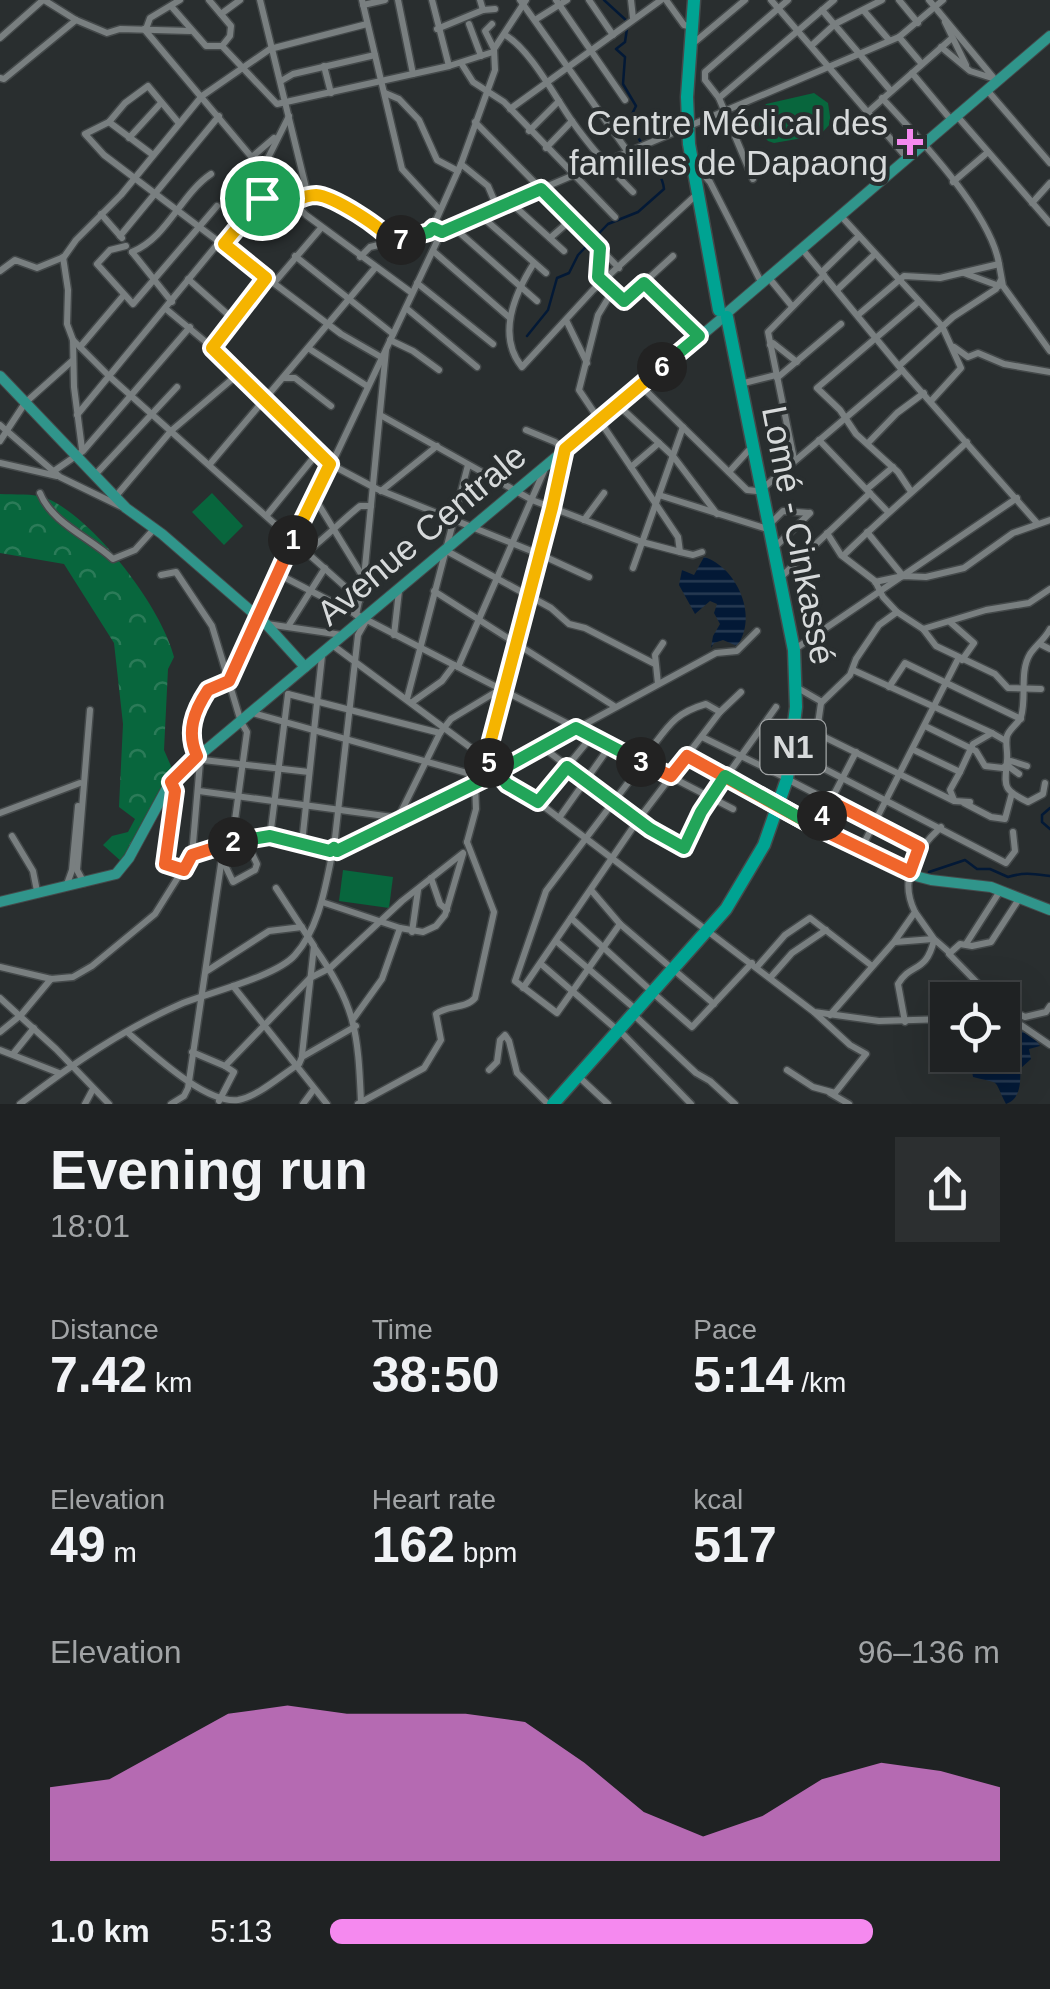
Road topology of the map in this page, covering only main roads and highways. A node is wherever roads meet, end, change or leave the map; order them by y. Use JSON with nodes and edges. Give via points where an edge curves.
{"nodes":[{"id":1,"x":697,"y":0,"type":"edge"},
{"id":2,"x":1050,"y":36,"type":"edge"},
{"id":3,"x":691,"y":124,"type":"junction"},
{"id":4,"x":723,"y":314,"type":"junction"},
{"id":5,"x":3,"y":383,"type":"edge"},
{"id":6,"x":740,"y":394,"type":"junction"},
{"id":7,"x":759,"y":491,"type":"junction"},
{"id":8,"x":766,"y":527,"type":"junction"},
{"id":9,"x":305,"y":667,"type":"junction"},
{"id":10,"x":785,"y":777,"type":"junction"},
{"id":11,"x":776,"y":808,"type":"junction"},
{"id":12,"x":909,"y":873,"type":"junction"},
{"id":13,"x":1,"y":899,"type":"edge"},
{"id":14,"x":1050,"y":908,"type":"edge"},
{"id":15,"x":593,"y":1056,"type":"junction"},
{"id":16,"x":549,"y":1104,"type":"edge"}],
"edges":[{"from":1,"to":3,"type":"highway","number":"N1"},
{"from":2,"to":4,"type":"main road","name":"Avenue Centrale"},
{"from":3,"to":4,"type":"highway","number":"N1"},
{"from":3,"to":4,"type":"highway","number":"N1","via":[[697,194]]},
{"from":4,"to":6,"type":"highway","name":"Lomé - Cinkassé","number":"N1"},
{"from":4,"to":9,"type":"main road","name":"Avenue Centrale"},
{"from":5,"to":9,"type":"main road","via":[[79,453],[126,508],[262,621]]},
{"from":6,"to":7,"type":"highway","name":"Lomé - Cinkassé","number":"N1"},
{"from":6,"to":7,"type":"highway","name":"Lomé - Cinkassé","number":"N1"},
{"from":7,"to":8,"type":"highway","name":"Lomé - Cinkassé","number":"N1"},
{"from":8,"to":10,"type":"highway","name":"Lomé - Cinkassé","number":"N1","via":[[790,662]]},
{"from":8,"to":10,"type":"highway","name":"Lomé - Cinkassé","number":"N1","via":[[794,650],[795,722]]},
{"from":9,"to":13,"type":"main road","name":"Avenue Centrale","via":[[171,782],[120,871]]},
{"from":10,"to":11,"type":"highway","name":"Lomé - Cinkassé","number":"N1"},
{"from":11,"to":12,"type":"main road"},
{"from":11,"to":12,"type":"main road"},
{"from":11,"to":15,"type":"highway","name":"Lomé - Cinkassé","number":"N1","via":[[742,886]]},
{"from":12,"to":14,"type":"main road","via":[[1000,890]]},
{"from":12,"to":14,"type":"main road","via":[[990,883]]},
{"from":15,"to":16,"type":"highway","name":"Lomé - Cinkassé","number":"N1"},
{"from":15,"to":16,"type":"highway","name":"Lomé - Cinkassé","number":"N1"}]}
